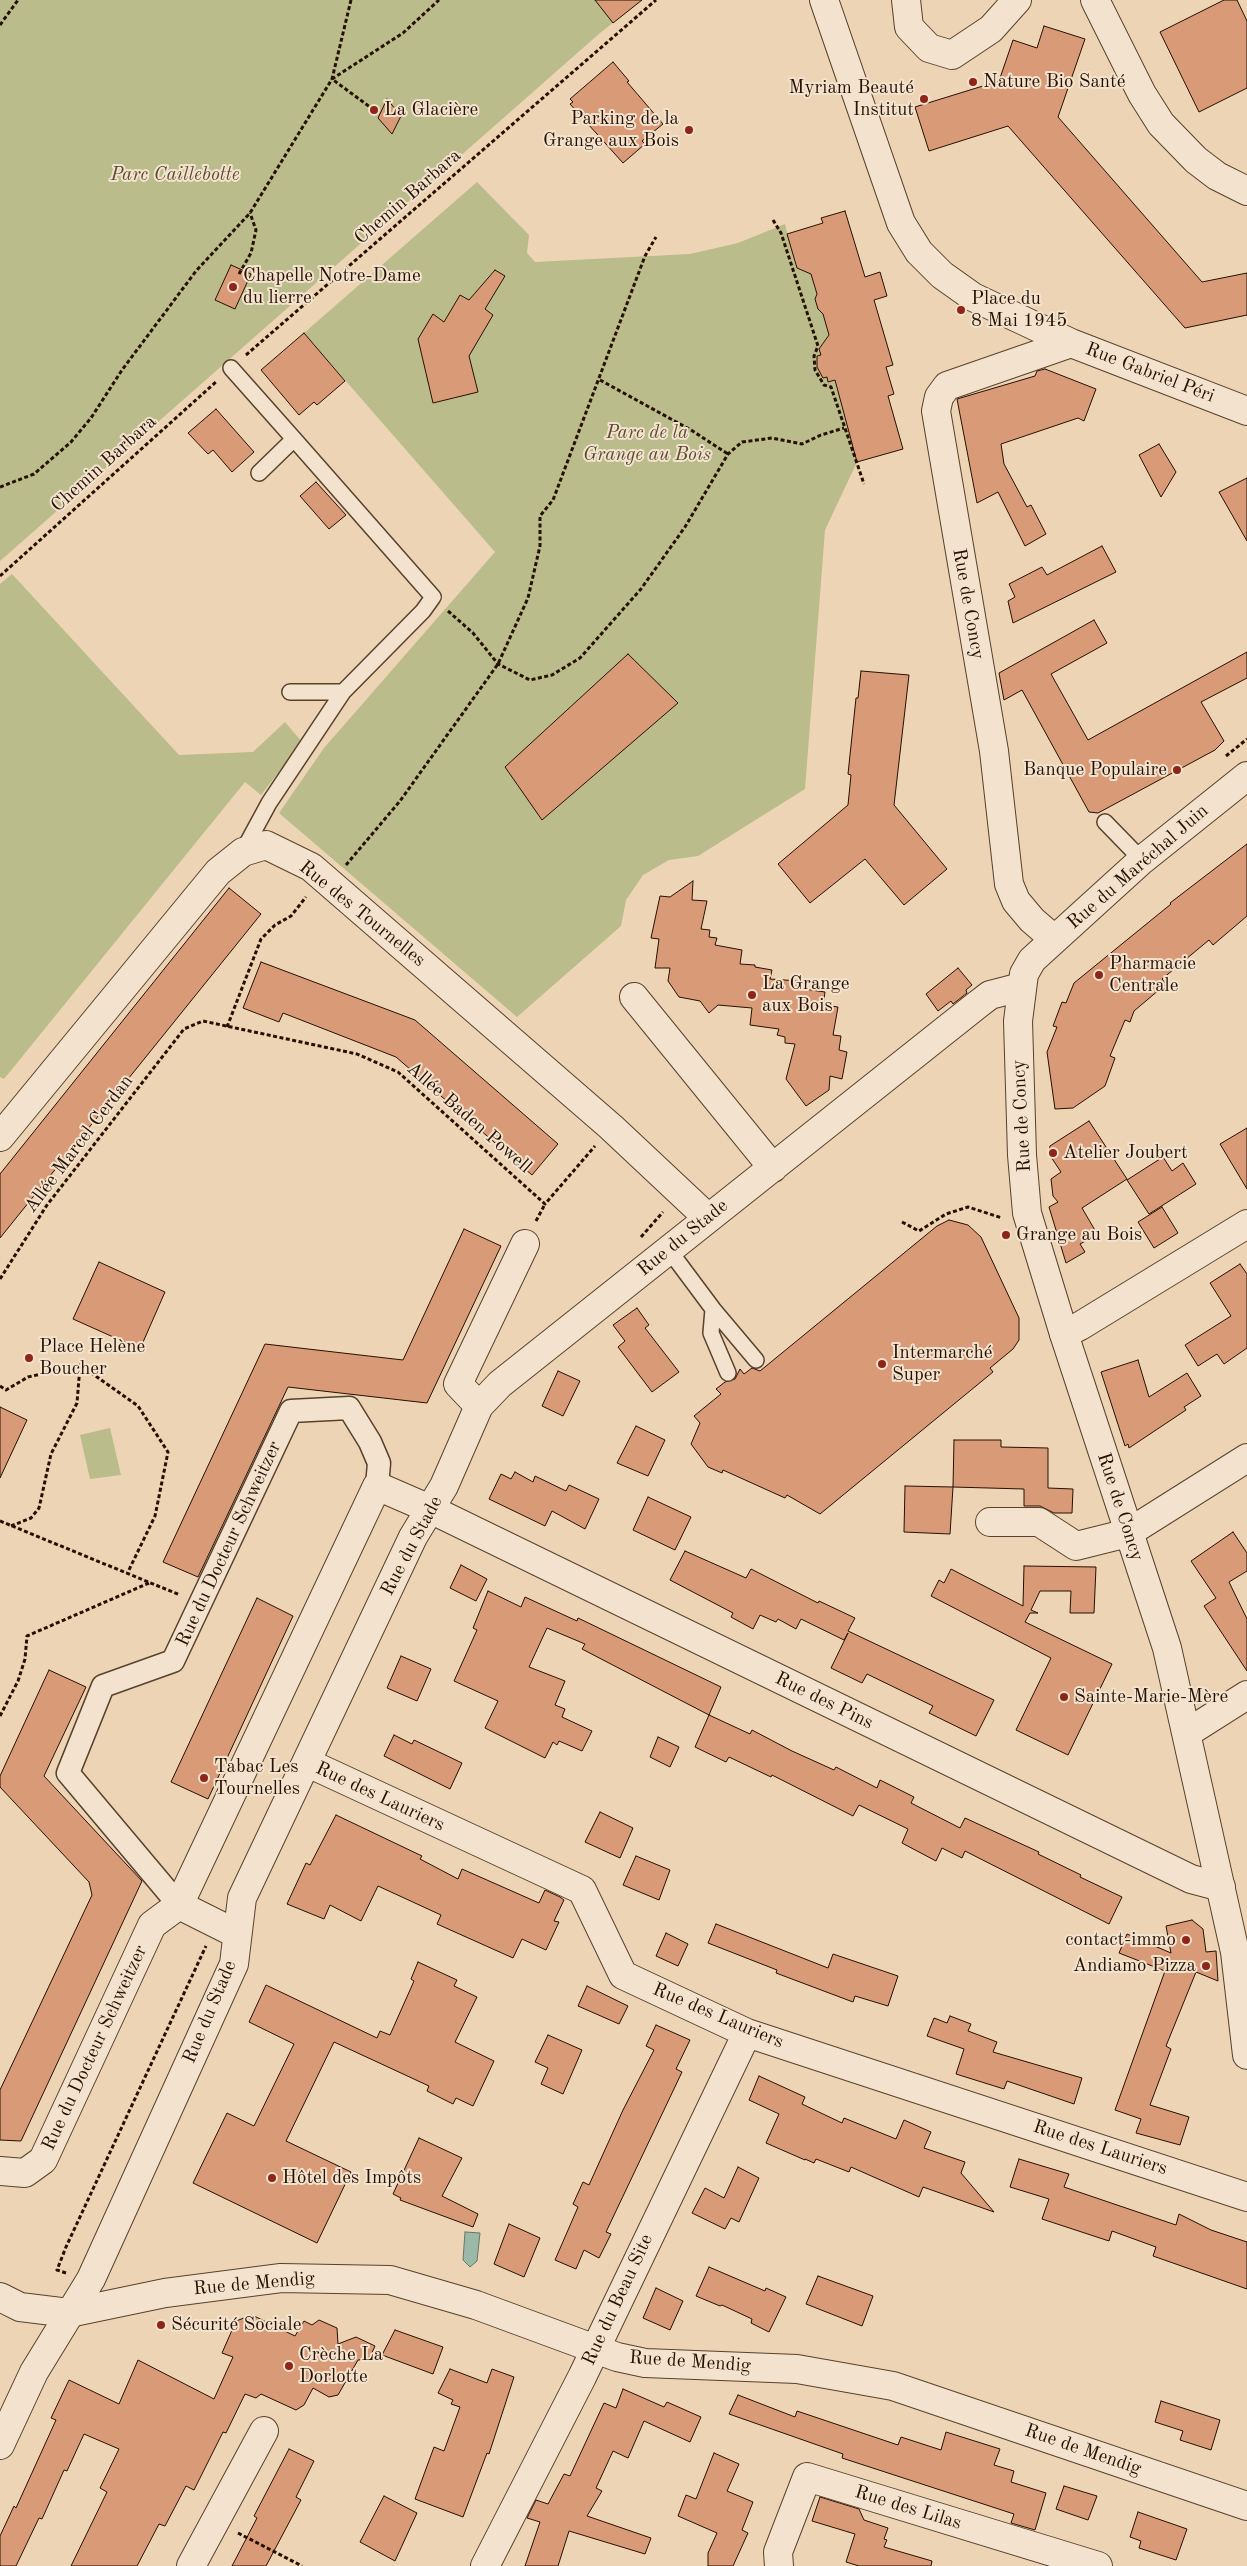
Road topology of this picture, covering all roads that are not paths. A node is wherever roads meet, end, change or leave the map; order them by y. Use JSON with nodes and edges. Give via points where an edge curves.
{"nodes":[{"id":1,"x":824,"y":0,"type":"edge"},
{"id":2,"x":906,"y":0,"type":"edge"},
{"id":3,"x":1016,"y":0,"type":"edge"},
{"id":4,"x":1095,"y":0,"type":"edge"},
{"id":5,"x":1247,"y":191,"type":"edge"},
{"id":6,"x":1071,"y":343,"type":"junction"},
{"id":7,"x":231,"y":368,"type":"road end"},
{"id":8,"x":1247,"y":411,"type":"edge"},
{"id":9,"x":294,"y":439,"type":"junction"},
{"id":10,"x":259,"y":472,"type":"dead end"},
{"id":11,"x":290,"y":692,"type":"dead end"},
{"id":12,"x":343,"y":692,"type":"junction"},
{"id":13,"x":1247,"y":776,"type":"edge"},
{"id":14,"x":1105,"y":822,"type":"dead end"},
{"id":15,"x":243,"y":852,"type":"junction"},
{"id":16,"x":1142,"y":860,"type":"junction"},
{"id":17,"x":1054,"y":939,"type":"junction"},
{"id":18,"x":1032,"y":960,"type":"joint"},
{"id":19,"x":1021,"y":987,"type":"junction"},
{"id":20,"x":634,"y":997,"type":"dead end"},
{"id":21,"x":0,"y":1137,"type":"edge"},
{"id":22,"x":773,"y":1168,"type":"junction"},
{"id":23,"x":708,"y":1218,"type":"junction"},
{"id":24,"x":1247,"y":1224,"type":"edge"},
{"id":25,"x":524,"y":1244,"type":"dead end"},
{"id":26,"x":669,"y":1250,"type":"junction"},
{"id":27,"x":713,"y":1309,"type":"junction"},
{"id":28,"x":1064,"y":1334,"type":"junction"},
{"id":29,"x":756,"y":1360,"type":"dead end"},
{"id":30,"x":728,"y":1373,"type":"dead end"},
{"id":31,"x":480,"y":1406,"type":"junction"},
{"id":32,"x":1247,"y":1458,"type":"edge"},
{"id":33,"x":377,"y":1486,"type":"junction"},
{"id":34,"x":430,"y":1509,"type":"junction"},
{"id":35,"x":990,"y":1522,"type":"dead end"},
{"id":36,"x":1128,"y":1533,"type":"junction"},
{"id":37,"x":1247,"y":1695,"type":"edge"},
{"id":38,"x":1187,"y":1733,"type":"junction"},
{"id":39,"x":308,"y":1763,"type":"junction"},
{"id":40,"x":1221,"y":1887,"type":"junction"},
{"id":41,"x":179,"y":1904,"type":"junction"},
{"id":42,"x":238,"y":1934,"type":"junction"},
{"id":43,"x":1241,"y":1949,"type":"edge"},
{"id":44,"x":747,"y":2033,"type":"junction"},
{"id":45,"x":1247,"y":2055,"type":"edge"},
{"id":46,"x":0,"y":2171,"type":"edge"},
{"id":47,"x":1247,"y":2197,"type":"edge"},
{"id":48,"x":0,"y":2297,"type":"edge"},
{"id":49,"x":69,"y":2313,"type":"junction"},
{"id":50,"x":594,"y":2349,"type":"junction"},
{"id":51,"x":264,"y":2431,"type":"dead end"},
{"id":52,"x":0,"y":2445,"type":"edge"},
{"id":53,"x":1247,"y":2506,"type":"edge"},
{"id":54,"x":191,"y":2566,"type":"edge"},
{"id":55,"x":485,"y":2566,"type":"edge"},
{"id":56,"x":779,"y":2566,"type":"edge"},
{"id":57,"x":1098,"y":2566,"type":"edge"}],
"edges":[{"from":1,"to":6,"type":"street","name":"Rue Gabriel Péri","via":[[901,223],[919,252],[942,275],[973,297]]},
{"from":2,"to":3,"type":"street","via":[[909,27],[929,48],[952,55],[991,29]]},
{"from":4,"to":5,"type":"street","via":[[1142,94],[1162,124],[1196,160],[1217,176]]},
{"from":6,"to":8,"type":"street","name":"Rue Gabriel Péri"},
{"from":6,"to":17,"type":"street","name":"Rue de Concy","via":[[947,386],[939,397],[936,411],[994,751],[1009,884],[1016,901]]},
{"from":7,"to":9,"type":"lane"},
{"from":9,"to":10,"type":"lane"},
{"from":9,"to":12,"type":"lane","via":[[433,597]]},
{"from":11,"to":12,"type":"lane"},
{"from":12,"to":15,"type":"lane","via":[[269,804]]},
{"from":13,"to":16,"type":"street","name":"Rue du Maréchal Juin"},
{"from":14,"to":16,"type":"lane"},
{"from":15,"to":21,"type":"street","name":"Rue des Tournelles","via":[[218,872]]},
{"from":15,"to":23,"type":"street","name":"Rue des Tournelles","via":[[266,845],[311,867],[611,1126]]},
{"from":16,"to":17,"type":"street","name":"Rue du Maréchal Juin"},
{"from":17,"to":18,"type":"street","name":"Rue du Maréchal Juin"},
{"from":18,"to":19,"type":"street","name":"Rue de Concy"},
{"from":19,"to":22,"type":"street","name":"Rue du Stade","via":[[990,995]]},
{"from":19,"to":28,"type":"street","name":"Rue de Concy","via":[[1018,1021],[1022,1155],[1028,1214]]},
{"from":20,"to":22,"type":"street"},
{"from":22,"to":23,"type":"street","name":"Rue du Stade"},
{"from":23,"to":26,"type":"street","name":"Rue du Stade"},
{"from":24,"to":28,"type":"street"},
{"from":25,"to":31,"type":"street","via":[[458,1384]]},
{"from":26,"to":27,"type":"lane"},
{"from":26,"to":31,"type":"street","name":"Rue du Stade","via":[[500,1384]]},
{"from":27,"to":29,"type":"lane"},
{"from":27,"to":30,"type":"lane","via":[[711,1334]]},
{"from":28,"to":36,"type":"street","name":"Rue de Concy"},
{"from":31,"to":34,"type":"street","name":"Rue du Stade","via":[[444,1486]]},
{"from":32,"to":36,"type":"street"},
{"from":33,"to":34,"type":"street"},
{"from":33,"to":41,"type":"street","name":"Rue du Docteur Schweitzer"},
{"from":33,"to":41,"type":"street","name":"Rue du Docteur Schweitzer","via":[[379,1463],[349,1408],[291,1411],[173,1661],[103,1686],[68,1773]]},
{"from":34,"to":39,"type":"street","name":"Rue du Stade","via":[[413,1537]]},
{"from":34,"to":40,"type":"street","name":"Rue des Pins","via":[[1191,1879]]},
{"from":35,"to":36,"type":"street","via":[[1039,1522],[1076,1546]]},
{"from":36,"to":38,"type":"street","name":"Rue de Concy","via":[[1167,1648]]},
{"from":37,"to":38,"type":"street"},
{"from":38,"to":40,"type":"street","name":"Rue de Concy"},
{"from":39,"to":42,"type":"street","name":"Rue du Stade","via":[[242,1898]]},
{"from":39,"to":44,"type":"street","name":"Rue des Lauriers","via":[[582,1890],[623,1975]]},
{"from":40,"to":43,"type":"street","name":"Rue de Concy"},
{"from":41,"to":42,"type":"street","name":"Rue du Docteur Schweitzer"},
{"from":41,"to":46,"type":"street","name":"Rue du Docteur Schweitzer","via":[[152,1925],[43,2160],[25,2173]]},
{"from":42,"to":49,"type":"street","name":"Rue du Stade","via":[[234,1964],[91,2279]]},
{"from":43,"to":45,"type":"street","name":"Rue de Concy"},
{"from":44,"to":47,"type":"street","name":"Rue des Lauriers"},
{"from":44,"to":50,"type":"street","name":"Rue du Beau Site"},
{"from":48,"to":49,"type":"street","name":"Rue de Mendig","via":[[20,2307]]},
{"from":49,"to":50,"type":"street","name":"Rue de Mendig","via":[[165,2293],[251,2281],[367,2278],[417,2286]]},
{"from":49,"to":52,"type":"street","name":"Rue du Stade","via":[[34,2372]]},
{"from":50,"to":53,"type":"street","name":"Rue de Mendig","via":[[645,2362],[797,2369],[893,2386]]},
{"from":50,"to":55,"type":"street","name":"Rue du Beau Site"},
{"from":51,"to":54,"type":"street"},
{"from":56,"to":57,"type":"street","name":"Rue des Lilas","via":[[778,2552],[807,2477]]}]}
